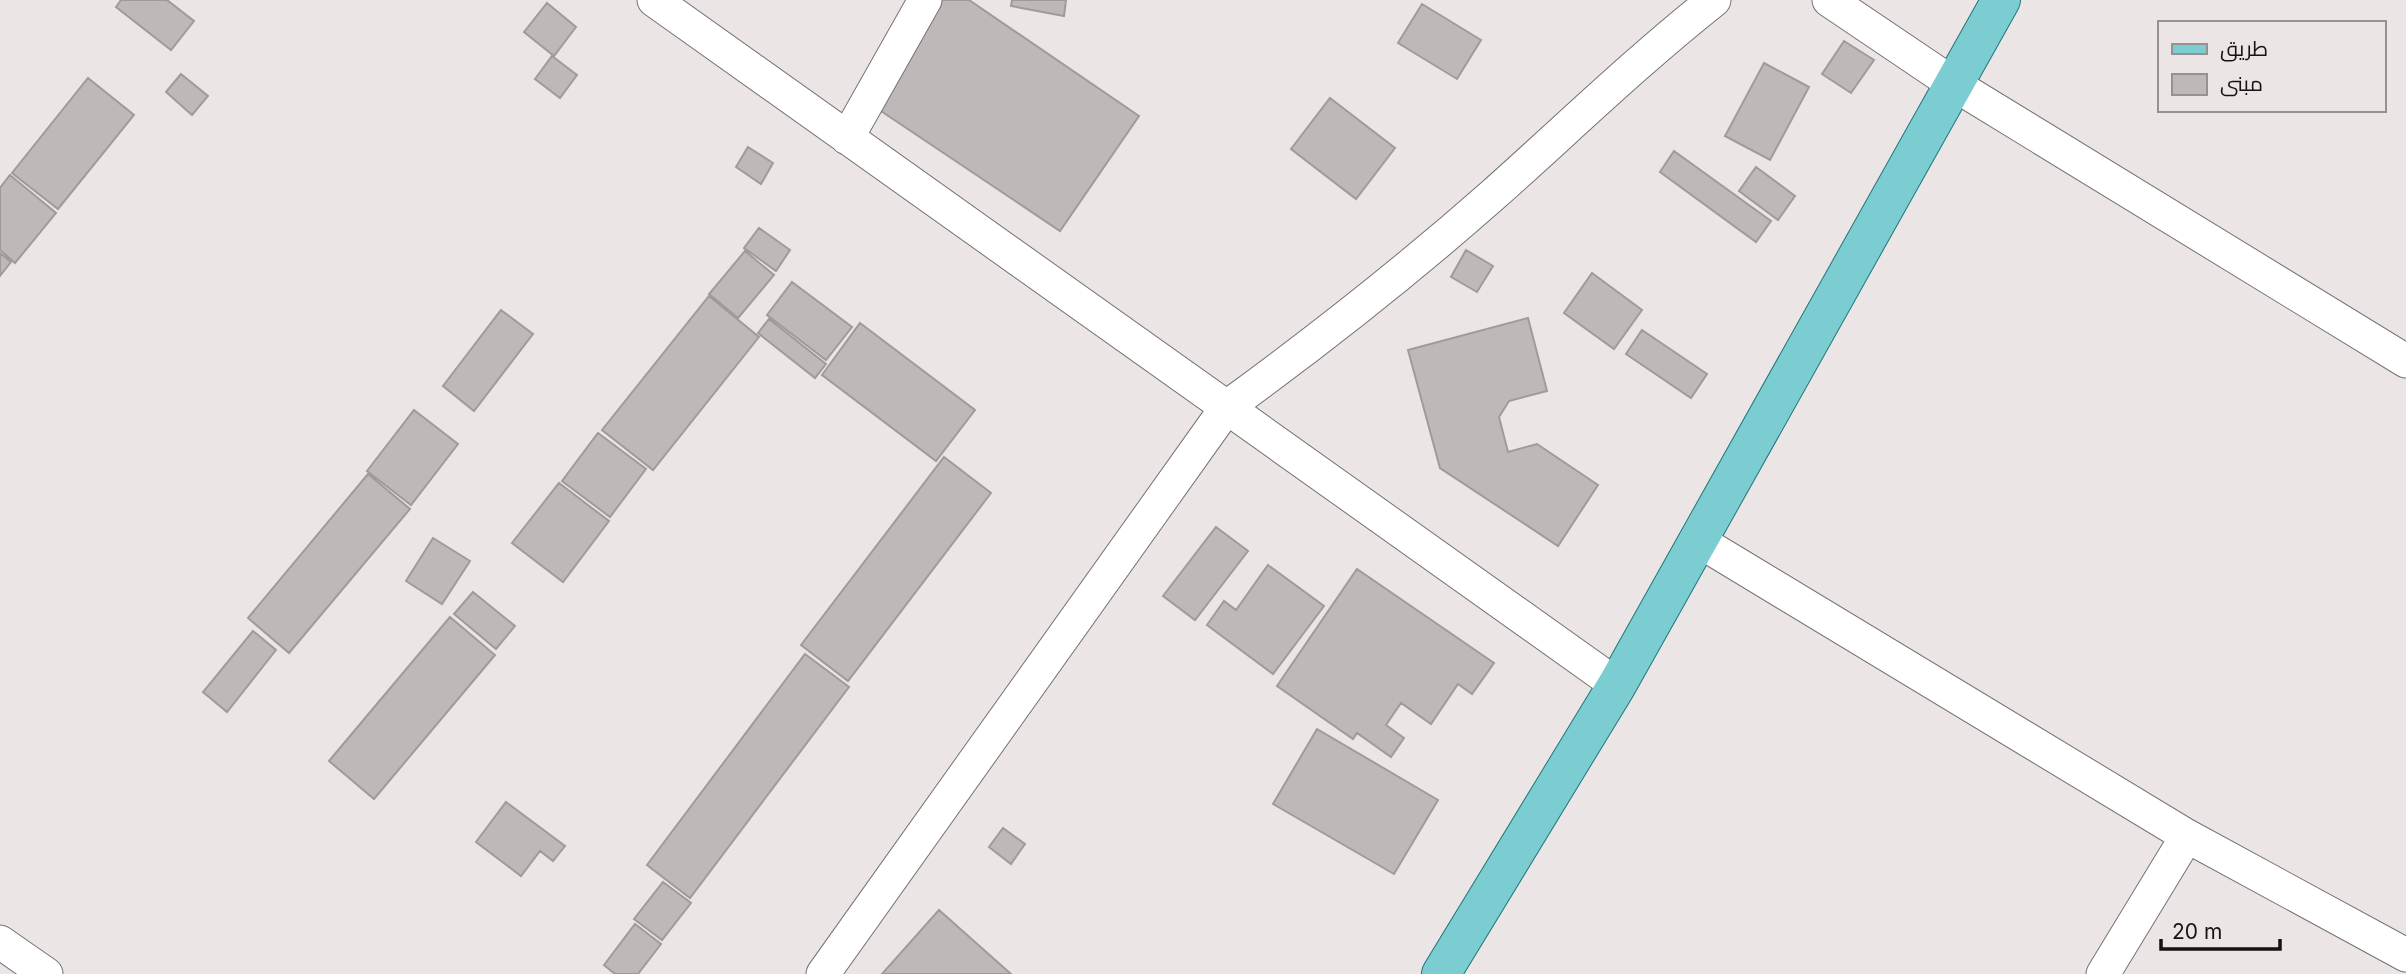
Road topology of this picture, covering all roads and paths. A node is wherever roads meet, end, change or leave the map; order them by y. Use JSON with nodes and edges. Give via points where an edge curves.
{"nodes":[{"id":1,"x":654,"y":0,"type":"edge"},
{"id":2,"x":925,"y":0,"type":"edge"},
{"id":3,"x":1714,"y":0,"type":"edge"},
{"id":4,"x":1829,"y":0,"type":"edge"},
{"id":5,"x":2001,"y":0,"type":"edge"},
{"id":6,"x":1955,"y":85,"type":"junction"},
{"id":7,"x":847,"y":138,"type":"junction"},
{"id":8,"x":2406,"y":361,"type":"edge"},
{"id":9,"x":1227,"y":407,"type":"junction"},
{"id":10,"x":1699,"y":541,"type":"junction"},
{"id":11,"x":1617,"y":685,"type":"junction"},
{"id":12,"x":2187,"y":836,"type":"junction"},
{"id":13,"x":0,"y":942,"type":"edge"},
{"id":14,"x":2406,"y":955,"type":"edge"},
{"id":15,"x":46,"y":974,"type":"edge"},
{"id":16,"x":823,"y":974,"type":"edge"},
{"id":17,"x":1441,"y":974,"type":"edge"},
{"id":18,"x":2103,"y":974,"type":"edge"}],
"edges":[{"from":1,"to":7,"type":"street"},
{"from":2,"to":7,"type":"street"},
{"from":3,"to":9,"type":"street","via":[[1401,273]]},
{"from":4,"to":6,"type":"street"},
{"from":5,"to":6,"type":"main road"},
{"from":6,"to":8,"type":"street"},
{"from":6,"to":10,"type":"main road"},
{"from":7,"to":9,"type":"street"},
{"from":9,"to":11,"type":"street"},
{"from":9,"to":16,"type":"street"},
{"from":10,"to":11,"type":"main road"},
{"from":10,"to":12,"type":"street"},
{"from":11,"to":17,"type":"main road"},
{"from":12,"to":14,"type":"street"},
{"from":12,"to":18,"type":"street"},
{"from":13,"to":15,"type":"street"}]}
